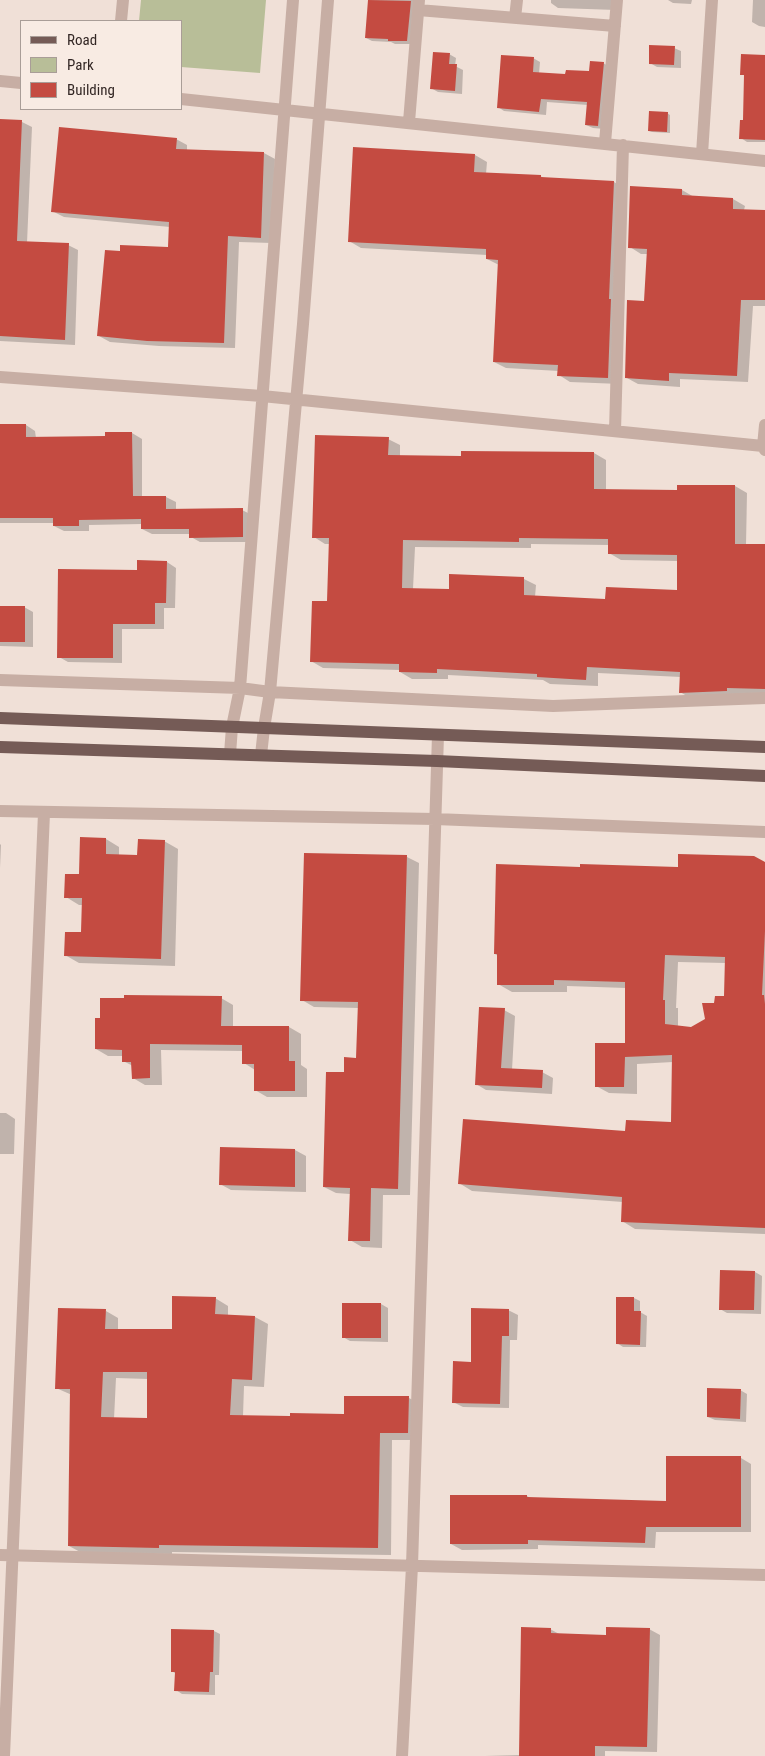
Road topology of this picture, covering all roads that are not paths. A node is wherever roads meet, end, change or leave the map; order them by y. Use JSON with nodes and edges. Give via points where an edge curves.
{"nodes":[{"id":1,"x":123,"y":0,"type":"edge"},
{"id":2,"x":293,"y":0,"type":"edge"},
{"id":3,"x":328,"y":0,"type":"edge"},
{"id":4,"x":517,"y":0,"type":"edge"},
{"id":5,"x":618,"y":0,"type":"edge"},
{"id":6,"x":712,"y":0,"type":"edge"},
{"id":7,"x":418,"y":5,"type":"edge"},
{"id":8,"x":515,"y":18,"type":"junction"},
{"id":9,"x":121,"y":20,"type":"edge"},
{"id":10,"x":615,"y":26,"type":"junction"},
{"id":11,"x":0,"y":81,"type":"edge"},
{"id":12,"x":20,"y":83,"type":"edge"},
{"id":13,"x":182,"y":98,"type":"edge"},
{"id":14,"x":285,"y":109,"type":"junction"},
{"id":15,"x":319,"y":112,"type":"junction"},
{"id":16,"x":409,"y":122,"type":"junction"},
{"id":17,"x":605,"y":143,"type":"junction"},
{"id":18,"x":623,"y":145,"type":"junction"},
{"id":19,"x":702,"y":154,"type":"junction"},
{"id":20,"x":765,"y":161,"type":"edge"},
{"id":21,"x":0,"y":377,"type":"edge"},
{"id":22,"x":262,"y":396,"type":"junction"},
{"id":23,"x":296,"y":400,"type":"junction"},
{"id":24,"x":765,"y":425,"type":"edge"},
{"id":25,"x":615,"y":431,"type":"junction"},
{"id":26,"x":764,"y":448,"type":"edge"},
{"id":27,"x":0,"y":680,"type":"edge"},
{"id":28,"x":240,"y":688,"type":"junction"},
{"id":29,"x":270,"y":692,"type":"junction"},
{"id":30,"x":765,"y":698,"type":"edge"},
{"id":31,"x":0,"y":718,"type":"edge"},
{"id":32,"x":232,"y":727,"type":"junction"},
{"id":33,"x":264,"y":728,"type":"junction"},
{"id":34,"x":438,"y":735,"type":"junction"},
{"id":35,"x":0,"y":747,"type":"edge"},
{"id":36,"x":765,"y":747,"type":"edge"},
{"id":37,"x":230,"y":754,"type":"junction"},
{"id":38,"x":261,"y":755,"type":"junction"},
{"id":39,"x":437,"y":761,"type":"junction"},
{"id":40,"x":765,"y":776,"type":"edge"},
{"id":41,"x":0,"y":812,"type":"edge"},
{"id":42,"x":44,"y":813,"type":"junction"},
{"id":43,"x":435,"y":819,"type":"junction"},
{"id":44,"x":765,"y":832,"type":"edge"},
{"id":45,"x":6,"y":1555,"type":"edge"},
{"id":46,"x":412,"y":1566,"type":"junction"},
{"id":47,"x":765,"y":1575,"type":"edge"},
{"id":48,"x":4,"y":1756,"type":"edge"},
{"id":49,"x":402,"y":1756,"type":"edge"}],
"edges":[{"from":1,"to":9,"type":"street"},
{"from":2,"to":14,"type":"street"},
{"from":3,"to":15,"type":"street"},
{"from":4,"to":8,"type":"street"},
{"from":5,"to":10,"type":"street"},
{"from":6,"to":19,"type":"street"},
{"from":7,"to":8,"type":"street"},
{"from":7,"to":16,"type":"street"},
{"from":8,"to":10,"type":"street"},
{"from":10,"to":17,"type":"street"},
{"from":11,"to":12,"type":"street"},
{"from":13,"to":14,"type":"street"},
{"from":14,"to":15,"type":"street"},
{"from":14,"to":22,"type":"street"},
{"from":15,"to":16,"type":"street"},
{"from":15,"to":23,"type":"street"},
{"from":16,"to":17,"type":"street"},
{"from":17,"to":18,"type":"street"},
{"from":18,"to":19,"type":"street"},
{"from":18,"to":25,"type":"street"},
{"from":19,"to":20,"type":"street"},
{"from":21,"to":22,"type":"street"},
{"from":22,"to":23,"type":"street"},
{"from":22,"to":28,"type":"street"},
{"from":23,"to":25,"type":"street"},
{"from":23,"to":29,"type":"street"},
{"from":24,"to":26,"type":"street"},
{"from":25,"to":26,"type":"street"},
{"from":27,"to":28,"type":"street"},
{"from":28,"to":29,"type":"street"},
{"from":28,"to":32,"type":"street"},
{"from":29,"to":30,"type":"street","via":[[553,706]]},
{"from":29,"to":33,"type":"street"},
{"from":31,"to":32,"type":"main road"},
{"from":32,"to":33,"type":"main road"},
{"from":32,"to":37,"type":"street"},
{"from":33,"to":34,"type":"main road"},
{"from":33,"to":38,"type":"street"},
{"from":34,"to":36,"type":"main road"},
{"from":34,"to":39,"type":"street"},
{"from":35,"to":37,"type":"main road"},
{"from":37,"to":38,"type":"main road"},
{"from":38,"to":39,"type":"main road"},
{"from":39,"to":40,"type":"main road"},
{"from":39,"to":43,"type":"street"},
{"from":41,"to":42,"type":"street"},
{"from":42,"to":43,"type":"street"},
{"from":42,"to":45,"type":"street"},
{"from":43,"to":44,"type":"street"},
{"from":43,"to":46,"type":"street"},
{"from":45,"to":46,"type":"street"},
{"from":45,"to":48,"type":"street"},
{"from":46,"to":47,"type":"street"},
{"from":46,"to":49,"type":"street"}]}
